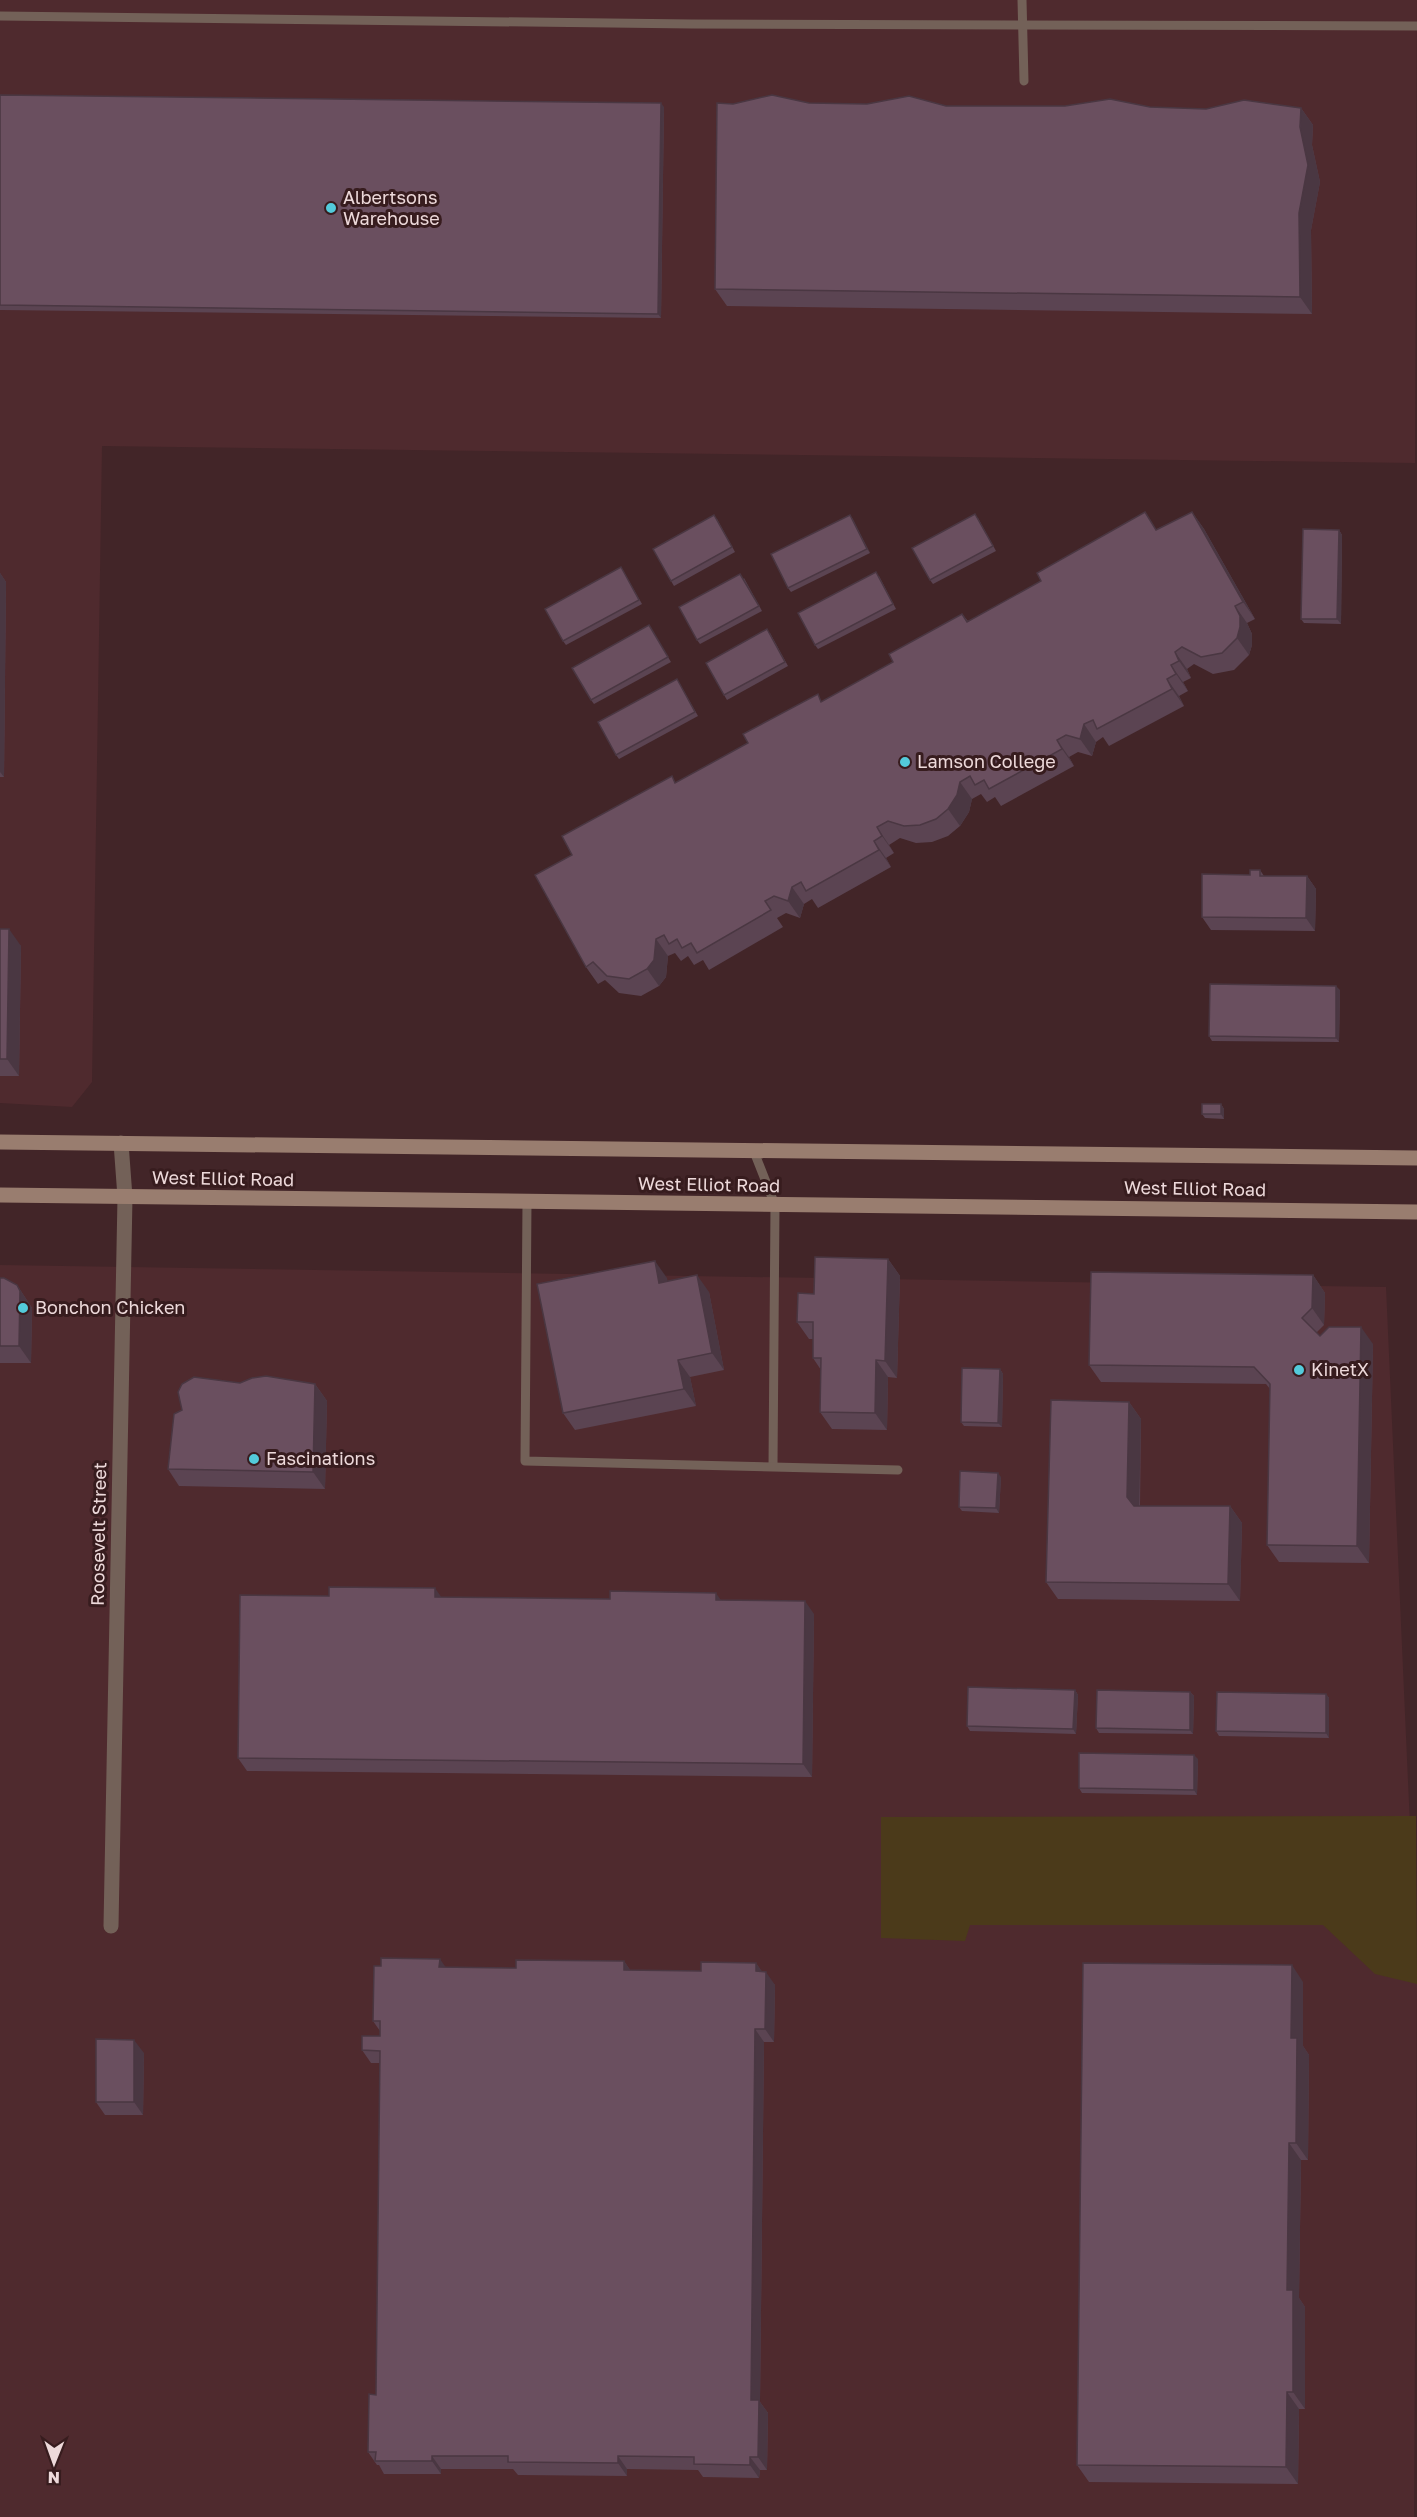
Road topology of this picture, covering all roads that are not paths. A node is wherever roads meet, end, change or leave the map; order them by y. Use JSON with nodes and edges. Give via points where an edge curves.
{"nodes":[{"id":1,"x":1022,"y":0,"type":"edge"},
{"id":2,"x":0,"y":16,"type":"edge"},
{"id":3,"x":1023,"y":24,"type":"junction"},
{"id":4,"x":1417,"y":26,"type":"edge"},
{"id":5,"x":1024,"y":81,"type":"dead end"},
{"id":6,"x":0,"y":1142,"type":"edge"},
{"id":7,"x":121,"y":1143,"type":"junction"},
{"id":8,"x":753,"y":1149,"type":"junction"},
{"id":9,"x":1417,"y":1158,"type":"edge"},
{"id":10,"x":0,"y":1195,"type":"edge"},
{"id":11,"x":125,"y":1197,"type":"junction"},
{"id":12,"x":527,"y":1202,"type":"junction"},
{"id":13,"x":775,"y":1205,"type":"junction"},
{"id":14,"x":1417,"y":1212,"type":"edge"},
{"id":15,"x":773,"y":1466,"type":"junction"},
{"id":16,"x":898,"y":1470,"type":"dead end"},
{"id":17,"x":111,"y":1926,"type":"dead end"}],
"edges":[{"from":1,"to":3,"type":"lane"},
{"from":2,"to":3,"type":"lane"},
{"from":3,"to":4,"type":"lane"},
{"from":3,"to":5,"type":"lane"},
{"from":6,"to":7,"type":"main road","name":"West Elliot Road"},
{"from":7,"to":8,"type":"main road","name":"West Elliot Road"},
{"from":7,"to":11,"type":"street","name":"Roosevelt Street"},
{"from":8,"to":9,"type":"main road","name":"West Elliot Road"},
{"from":8,"to":13,"type":"lane"},
{"from":10,"to":11,"type":"main road","name":"West Elliot Road"},
{"from":11,"to":12,"type":"main road","name":"West Elliot Road"},
{"from":11,"to":17,"type":"street","name":"Roosevelt Street"},
{"from":12,"to":13,"type":"main road","name":"West Elliot Road"},
{"from":12,"to":15,"type":"lane","via":[[525,1461]]},
{"from":13,"to":14,"type":"main road","name":"West Elliot Road"},
{"from":13,"to":15,"type":"lane"},
{"from":15,"to":16,"type":"lane"}]}
